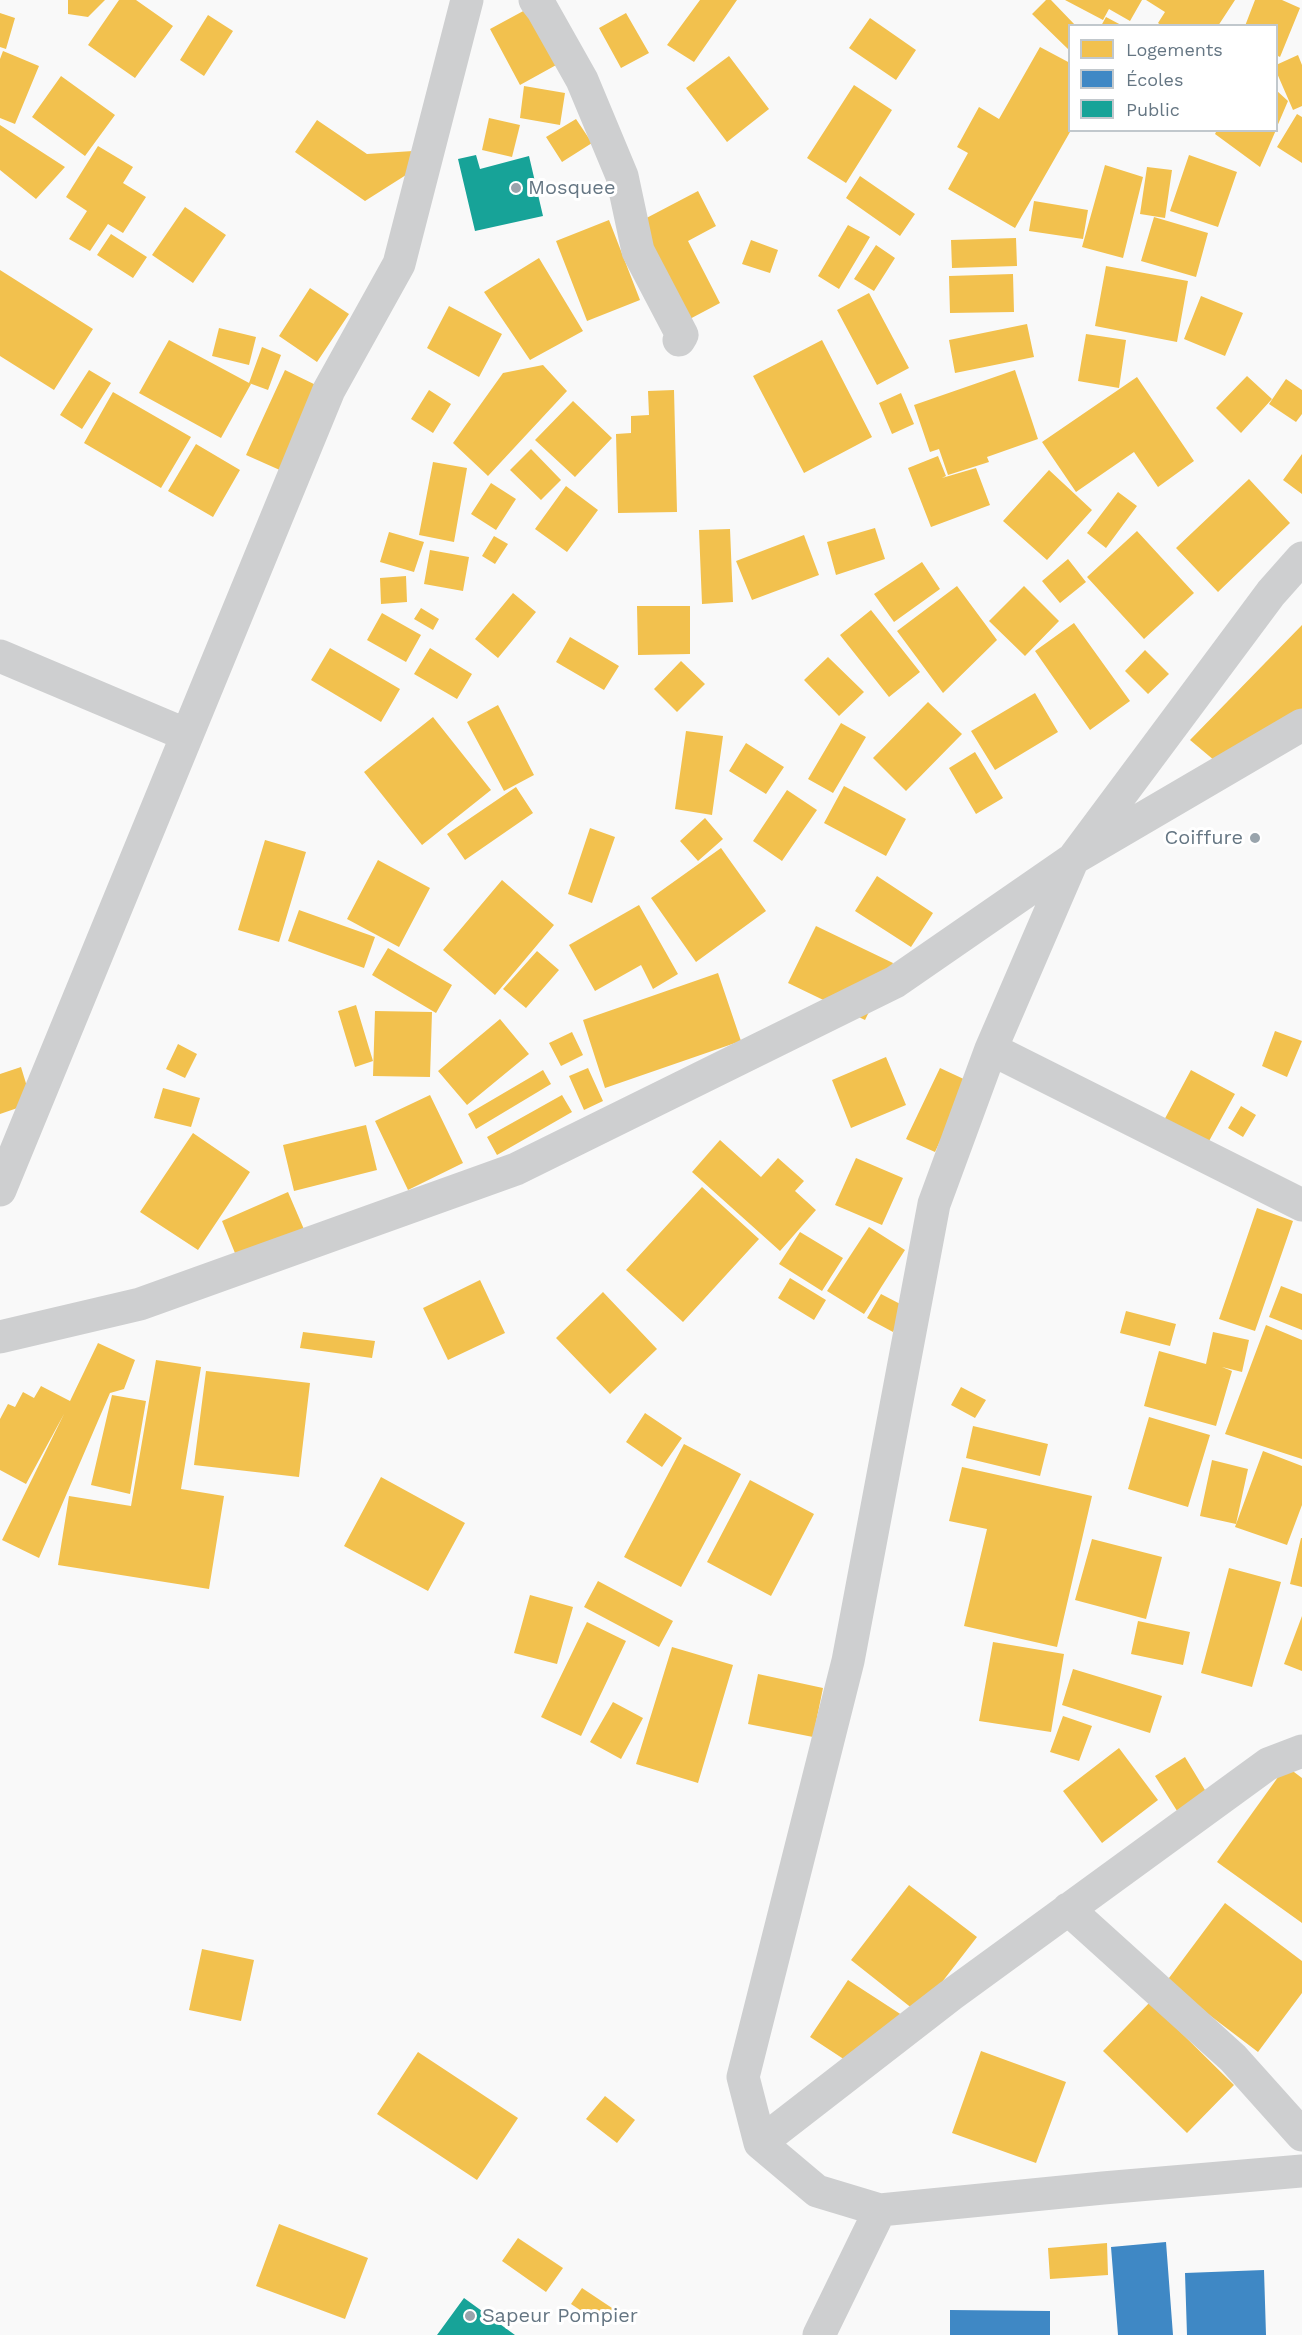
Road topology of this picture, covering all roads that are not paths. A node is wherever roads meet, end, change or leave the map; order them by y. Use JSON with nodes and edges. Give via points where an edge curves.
{"nodes":[{"id":1,"x":467,"y":0,"type":"edge"},
{"id":2,"x":535,"y":0,"type":"edge"},
{"id":3,"x":679,"y":340,"type":"dead end"},
{"id":4,"x":1302,"y":558,"type":"edge"},
{"id":5,"x":0,"y":656,"type":"edge"},
{"id":6,"x":1302,"y":725,"type":"edge"},
{"id":7,"x":187,"y":735,"type":"junction"},
{"id":8,"x":1073,"y":859,"type":"junction"},
{"id":9,"x":991,"y":1049,"type":"junction"},
{"id":10,"x":0,"y":1190,"type":"edge"},
{"id":11,"x":1302,"y":1205,"type":"edge"},
{"id":12,"x":0,"y":1336,"type":"edge"},
{"id":13,"x":1302,"y":1751,"type":"edge"},
{"id":14,"x":1068,"y":1909,"type":"junction"},
{"id":15,"x":1302,"y":2135,"type":"edge"},
{"id":16,"x":760,"y":2143,"type":"junction"},
{"id":17,"x":1302,"y":2171,"type":"edge"},
{"id":18,"x":880,"y":2210,"type":"junction"},
{"id":19,"x":819,"y":2335,"type":"edge"}],
"edges":[{"from":1,"to":7,"type":"street","via":[[399,264],[329,390]]},
{"from":2,"to":3,"type":"street","via":[[582,80],[622,176],[638,252],[682,335]]},
{"from":4,"to":8,"type":"street","via":[[1271,593]]},
{"from":5,"to":7,"type":"street"},
{"from":6,"to":8,"type":"street"},
{"from":7,"to":10,"type":"street"},
{"from":8,"to":9,"type":"street"},
{"from":8,"to":12,"type":"street","via":[[895,982],[516,1169],[140,1304]]},
{"from":9,"to":11,"type":"street"},
{"from":9,"to":16,"type":"street","via":[[934,1204],[848,1661],[743,2077]]},
{"from":13,"to":14,"type":"street","via":[[1268,1764]]},
{"from":14,"to":15,"type":"street","via":[[1233,2058]]},
{"from":14,"to":16,"type":"street"},
{"from":16,"to":18,"type":"street","via":[[817,2191]]},
{"from":17,"to":18,"type":"street"},
{"from":18,"to":19,"type":"street"}]}
